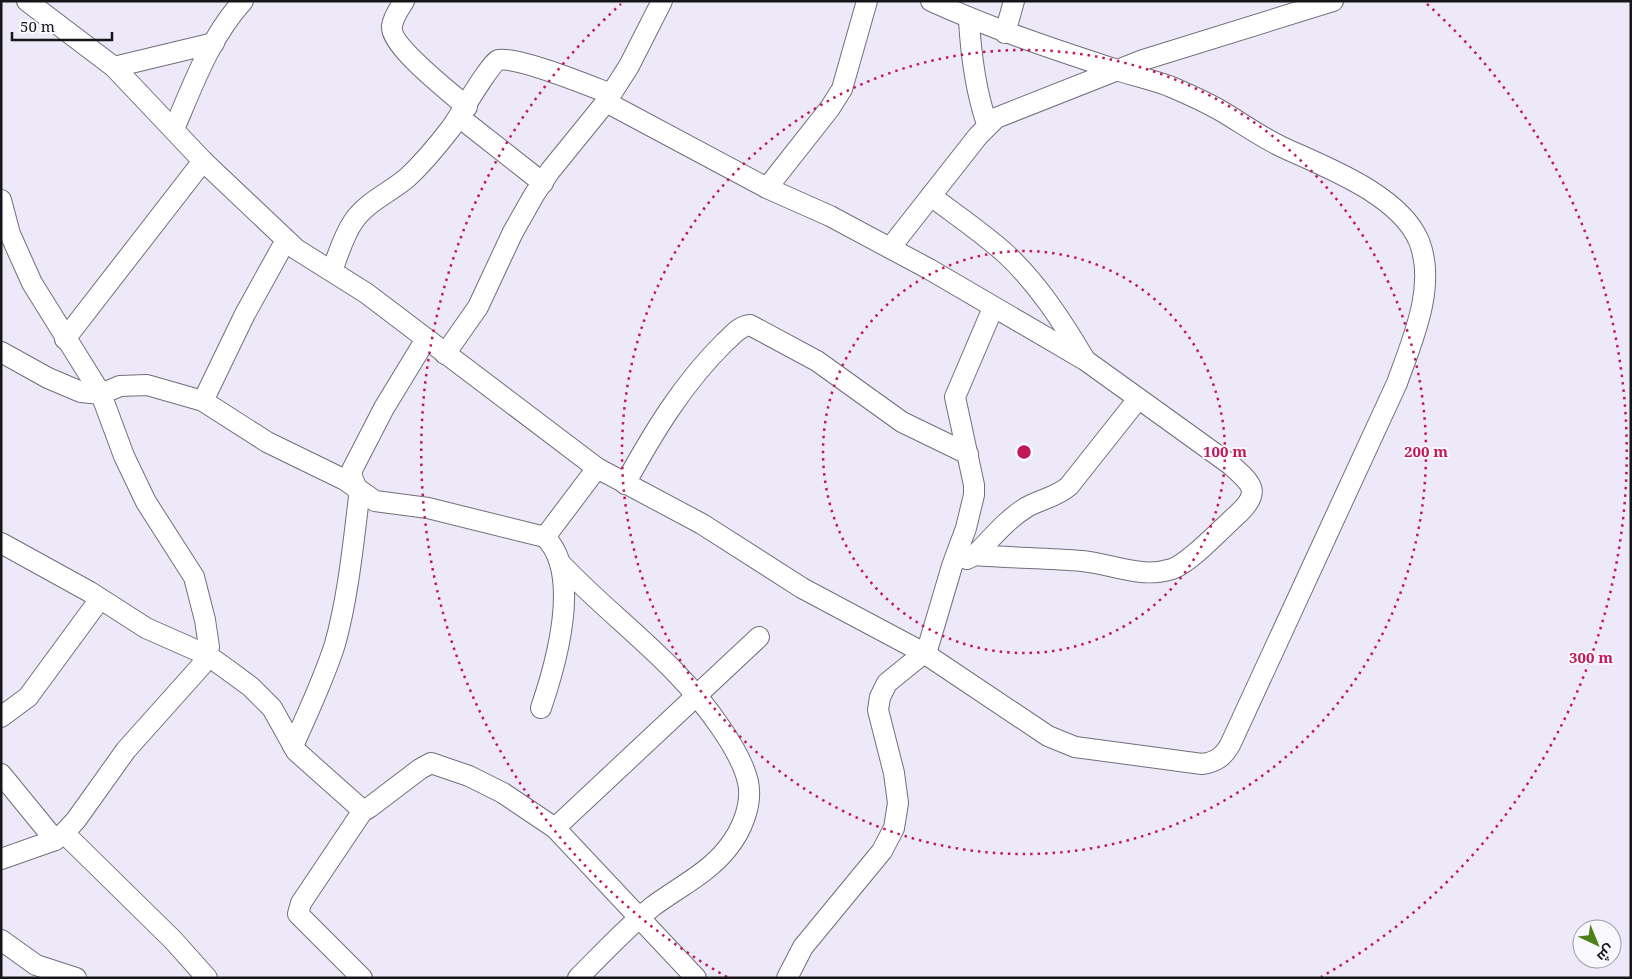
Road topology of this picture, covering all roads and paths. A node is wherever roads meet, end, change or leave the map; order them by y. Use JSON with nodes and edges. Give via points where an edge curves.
{"nodes":[{"id":1,"x":27,"y":1,"type":"edge"},
{"id":2,"x":243,"y":1,"type":"edge"},
{"id":3,"x":404,"y":1,"type":"edge"},
{"id":4,"x":662,"y":1,"type":"edge"},
{"id":5,"x":867,"y":1,"type":"edge"},
{"id":6,"x":931,"y":1,"type":"edge"},
{"id":7,"x":1014,"y":1,"type":"edge"},
{"id":8,"x":1333,"y":1,"type":"edge"},
{"id":9,"x":969,"y":20,"type":"junction"},
{"id":10,"x":1005,"y":33,"type":"junction"},
{"id":11,"x":214,"y":44,"type":"junction"},
{"id":12,"x":114,"y":67,"type":"junction"},
{"id":13,"x":1117,"y":70,"type":"junction"},
{"id":14,"x":609,"y":98,"type":"junction"},
{"id":15,"x":463,"y":112,"type":"junction"},
{"id":16,"x":988,"y":124,"type":"junction"},
{"id":17,"x":174,"y":129,"type":"junction"},
{"id":18,"x":202,"y":161,"type":"junction"},
{"id":19,"x":543,"y":183,"type":"junction"},
{"id":20,"x":767,"y":188,"type":"junction"},
{"id":21,"x":931,"y":196,"type":"junction"},
{"id":22,"x":1,"y":200,"type":"edge"},
{"id":23,"x":286,"y":240,"type":"junction"},
{"id":24,"x":890,"y":248,"type":"junction"},
{"id":25,"x":332,"y":272,"type":"junction"},
{"id":26,"x":993,"y":308,"type":"junction"},
{"id":27,"x":65,"y":339,"type":"junction"},
{"id":28,"x":426,"y":339,"type":"junction"},
{"id":29,"x":1,"y":352,"type":"edge"},
{"id":30,"x":445,"y":354,"type":"junction"},
{"id":31,"x":1085,"y":360,"type":"junction"},
{"id":32,"x":101,"y":394,"type":"junction"},
{"id":33,"x":1138,"y":399,"type":"junction"},
{"id":34,"x":202,"y":401,"type":"junction"},
{"id":35,"x":968,"y":454,"type":"junction"},
{"id":36,"x":597,"y":468,"type":"junction"},
{"id":37,"x":625,"y":484,"type":"junction"},
{"id":38,"x":358,"y":490,"type":"junction"},
{"id":39,"x":545,"y":537,"type":"junction"},
{"id":40,"x":1,"y":543,"type":"edge"},
{"id":41,"x":976,"y":555,"type":"junction"},
{"id":42,"x":560,"y":563,"type":"junction"},
{"id":43,"x":952,"y":566,"type":"junction"},
{"id":44,"x":100,"y":599,"type":"junction"},
{"id":45,"x":759,"y":637,"type":"dead end"},
{"id":46,"x":924,"y":653,"type":"junction"},
{"id":47,"x":207,"y":655,"type":"junction"},
{"id":48,"x":698,"y":694,"type":"junction"},
{"id":49,"x":541,"y":708,"type":"dead end"},
{"id":50,"x":1,"y":717,"type":"edge"},
{"id":51,"x":293,"y":746,"type":"junction"},
{"id":52,"x":1,"y":774,"type":"edge"},
{"id":53,"x":364,"y":809,"type":"junction"},
{"id":54,"x":555,"y":828,"type":"junction"},
{"id":55,"x":60,"y":836,"type":"junction"},
{"id":56,"x":1,"y":860,"type":"edge"},
{"id":57,"x":638,"y":918,"type":"junction"},
{"id":58,"x":1,"y":940,"type":"edge"},
{"id":59,"x":76,"y":978,"type":"edge"},
{"id":60,"x":207,"y":978,"type":"edge"},
{"id":61,"x":362,"y":978,"type":"edge"},
{"id":62,"x":578,"y":978,"type":"edge"},
{"id":63,"x":696,"y":978,"type":"edge"},
{"id":64,"x":788,"y":978,"type":"edge"}],
"edges":[{"from":1,"to":12,"type":"street"},
{"from":2,"to":11,"type":"street"},
{"from":3,"to":15,"type":"street","via":[[392,26],[393,35]]},
{"from":4,"to":14,"type":"street"},
{"from":5,"to":20,"type":"street","via":[[842,89]]},
{"from":6,"to":9,"type":"street"},
{"from":7,"to":10,"type":"street"},
{"from":8,"to":13,"type":"street"},
{"from":9,"to":10,"type":"street"},
{"from":9,"to":16,"type":"street","via":[[976,88]]},
{"from":10,"to":13,"type":"street"},
{"from":11,"to":12,"type":"street"},
{"from":11,"to":17,"type":"street","via":[[190,89]]},
{"from":12,"to":17,"type":"street"},
{"from":13,"to":16,"type":"street","via":[[1005,113]]},
{"from":13,"to":46,"type":"street","via":[[1195,97],[1268,140],[1377,195],[1395,209],[1407,221],[1424,259],[1423,298],[1413,339],[1368,449],[1234,737],[1220,758],[1202,764],[1075,747],[1048,736]]},
{"from":14,"to":15,"type":"street","via":[[530,65],[499,60],[489,67]]},
{"from":14,"to":19,"type":"street"},
{"from":14,"to":20,"type":"street"},
{"from":15,"to":19,"type":"street"},
{"from":15,"to":25,"type":"street","via":[[409,176],[370,204],[353,222]]},
{"from":16,"to":21,"type":"street"},
{"from":17,"to":18,"type":"street"},
{"from":18,"to":23,"type":"street"},
{"from":18,"to":27,"type":"street"},
{"from":19,"to":30,"type":"street","via":[[512,232],[478,306]]},
{"from":20,"to":24,"type":"street"},
{"from":21,"to":24,"type":"street"},
{"from":21,"to":31,"type":"street","via":[[1016,264],[1053,309]]},
{"from":22,"to":27,"type":"street","via":[[21,262]]},
{"from":23,"to":25,"type":"street"},
{"from":23,"to":34,"type":"street"},
{"from":24,"to":26,"type":"street"},
{"from":25,"to":28,"type":"street","via":[[366,293]]},
{"from":26,"to":31,"type":"street"},
{"from":26,"to":35,"type":"street","via":[[955,397]]},
{"from":27,"to":32,"type":"street"},
{"from":28,"to":30,"type":"street"},
{"from":28,"to":38,"type":"street","via":[[355,463],[351,475]]},
{"from":29,"to":32,"type":"street","via":[[67,388]]},
{"from":30,"to":36,"type":"street"},
{"from":31,"to":33,"type":"street"},
{"from":32,"to":34,"type":"street","via":[[120,386],[147,386]]},
{"from":32,"to":47,"type":"street","via":[[124,456],[146,502],[194,577],[208,638]]},
{"from":33,"to":41,"type":"street","via":[[1069,486],[1020,512]]},
{"from":33,"to":41,"type":"street","via":[[1246,479],[1252,491],[1247,505],[1186,560],[1172,569],[1156,572],[1134,572],[1087,562]]},
{"from":34,"to":38,"type":"street","via":[[267,442],[345,480]]},
{"from":35,"to":37,"type":"street","via":[[902,422],[817,361],[750,325],[740,328],[719,348],[676,398]]},
{"from":35,"to":43,"type":"street","via":[[974,496]]},
{"from":36,"to":37,"type":"street"},
{"from":36,"to":39,"type":"street"},
{"from":37,"to":46,"type":"street","via":[[702,524],[802,588]]},
{"from":38,"to":39,"type":"street","via":[[375,501],[428,508]]},
{"from":38,"to":51,"type":"street","via":[[353,546],[335,643]]},
{"from":39,"to":42,"type":"street","via":[[554,545]]},
{"from":40,"to":44,"type":"street"},
{"from":41,"to":43,"type":"street"},
{"from":42,"to":48,"type":"street"},
{"from":42,"to":49,"type":"street","via":[[563,616],[560,643]]},
{"from":43,"to":46,"type":"street"},
{"from":44,"to":47,"type":"street","via":[[146,628]]},
{"from":44,"to":50,"type":"street","via":[[35,689],[20,705]]},
{"from":45,"to":48,"type":"street"},
{"from":46,"to":64,"type":"street","via":[[887,683],[880,697],[878,710],[898,803],[894,828],[882,851],[803,947]]},
{"from":47,"to":51,"type":"street","via":[[263,699],[280,720]]},
{"from":47,"to":55,"type":"street","via":[[192,677],[126,750],[76,820]]},
{"from":48,"to":54,"type":"street"},
{"from":48,"to":57,"type":"street","via":[[733,746],[748,783],[748,804],[742,827],[727,850],[709,868]]},
{"from":51,"to":53,"type":"street"},
{"from":52,"to":55,"type":"street"},
{"from":53,"to":54,"type":"street","via":[[431,763],[469,776],[503,793]]},
{"from":53,"to":61,"type":"street","via":[[301,903],[298,914]]},
{"from":54,"to":57,"type":"street"},
{"from":55,"to":56,"type":"street"},
{"from":55,"to":60,"type":"street","via":[[173,940]]},
{"from":57,"to":62,"type":"street"},
{"from":57,"to":63,"type":"street"},
{"from":58,"to":59,"type":"street","via":[[36,965]]}]}
